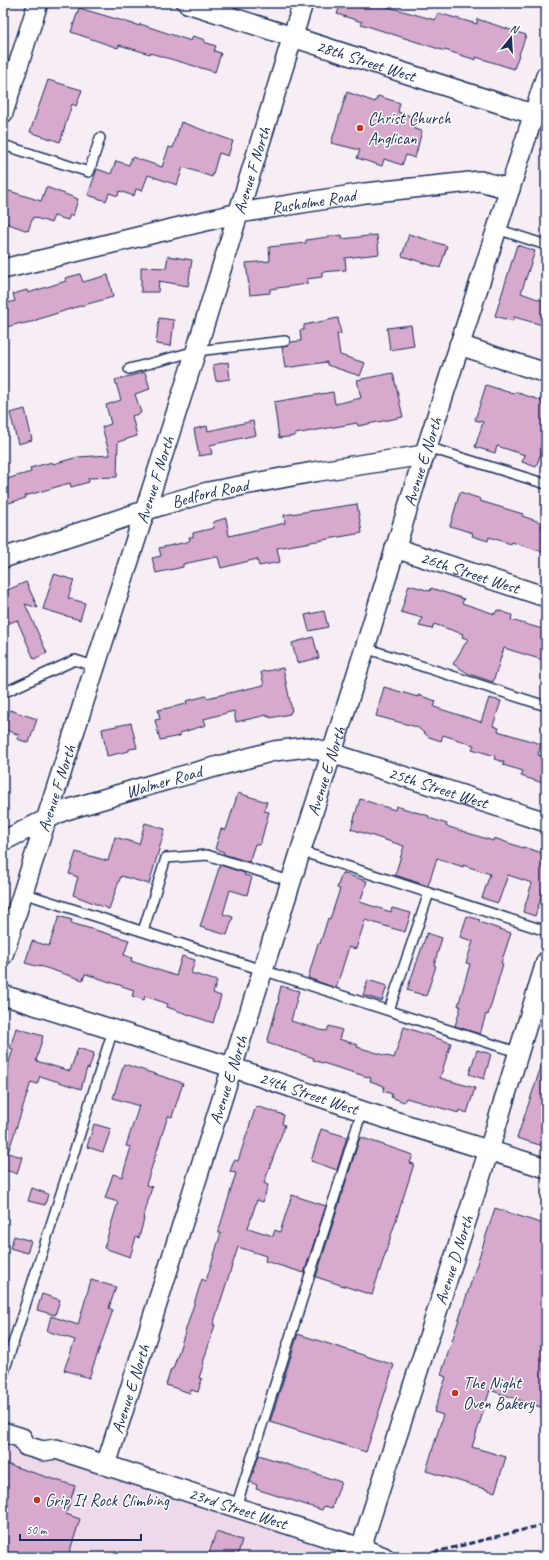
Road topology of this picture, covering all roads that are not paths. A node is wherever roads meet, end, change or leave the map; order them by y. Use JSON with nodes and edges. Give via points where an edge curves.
{"nodes":[{"id":1,"x":38,"y":3,"type":"edge"},
{"id":2,"x":187,"y":3,"type":"edge"},
{"id":3,"x":303,"y":3,"type":"edge"},
{"id":4,"x":293,"y":38,"type":"junction"},
{"id":5,"x":9,"y":76,"type":"edge"},
{"id":6,"x":546,"y":76,"type":"edge"},
{"id":7,"x":3,"y":113,"type":"edge"},
{"id":8,"x":540,"y":116,"type":"edge"},
{"id":9,"x":100,"y":138,"type":"dead end"},
{"id":10,"x":3,"y":145,"type":"edge"},
{"id":11,"x":510,"y":189,"type":"junction"},
{"id":12,"x":239,"y":213,"type":"junction"},
{"id":13,"x":497,"y":229,"type":"junction"},
{"id":14,"x":546,"y":245,"type":"edge"},
{"id":15,"x":3,"y":269,"type":"edge"},
{"id":16,"x":285,"y":341,"type":"dead end"},
{"id":17,"x":459,"y":345,"type":"junction"},
{"id":18,"x":196,"y":351,"type":"junction"},
{"id":19,"x":129,"y":368,"type":"dead end"},
{"id":20,"x":546,"y":373,"type":"edge"},
{"id":21,"x":425,"y":451,"type":"junction"},
{"id":22,"x":546,"y":484,"type":"edge"},
{"id":23,"x":144,"y":511,"type":"junction"},
{"id":24,"x":395,"y":548,"type":"junction"},
{"id":25,"x":3,"y":558,"type":"edge"},
{"id":26,"x":546,"y":597,"type":"edge"},
{"id":27,"x":365,"y":648,"type":"junction"},
{"id":28,"x":94,"y":666,"type":"junction"},
{"id":29,"x":3,"y":693,"type":"edge"},
{"id":30,"x":546,"y":706,"type":"edge"},
{"id":31,"x":331,"y":753,"type":"junction"},
{"id":32,"x":46,"y":819,"type":"junction"},
{"id":33,"x":546,"y":822,"type":"edge"},
{"id":34,"x":3,"y":842,"type":"edge"},
{"id":35,"x":300,"y":851,"type":"junction"},
{"id":36,"x":290,"y":881,"type":"junction"},
{"id":37,"x":23,"y":893,"type":"junction"},
{"id":38,"x":429,"y":893,"type":"junction"},
{"id":39,"x":143,"y":931,"type":"junction"},
{"id":40,"x":546,"y":931,"type":"edge"},
{"id":41,"x":3,"y":955,"type":"edge"},
{"id":42,"x":546,"y":962,"type":"edge"},
{"id":43,"x":262,"y":969,"type":"junction"},
{"id":44,"x":3,"y":994,"type":"edge"},
{"id":45,"x":390,"y":1010,"type":"junction"},
{"id":46,"x":113,"y":1030,"type":"junction"},
{"id":47,"x":517,"y":1052,"type":"junction"},
{"id":48,"x":231,"y":1067,"type":"junction"},
{"id":49,"x":362,"y":1111,"type":"junction"},
{"id":50,"x":489,"y":1150,"type":"junction"},
{"id":51,"x":546,"y":1168,"type":"edge"},
{"id":52,"x":3,"y":1374,"type":"edge"},
{"id":53,"x":3,"y":1432,"type":"edge"},
{"id":54,"x":106,"y":1465,"type":"junction"},
{"id":55,"x":236,"y":1507,"type":"junction"},
{"id":56,"x":360,"y":1552,"type":"edge"},
{"id":57,"x":384,"y":1557,"type":"edge"}],
"edges":[{"from":1,"to":5,"type":"street"},
{"from":2,"to":4,"type":"street","name":"28th Street West"},
{"from":3,"to":4,"type":"street","name":"Avenue F North"},
{"from":4,"to":8,"type":"street","name":"28th Street West"},
{"from":4,"to":12,"type":"street","name":"Avenue F North"},
{"from":5,"to":7,"type":"street"},
{"from":6,"to":8,"type":"street","name":"Avenue E North"},
{"from":8,"to":11,"type":"street","name":"Avenue E North"},
{"from":9,"to":10,"type":"lane","via":[[89,172]]},
{"from":11,"to":12,"type":"street","name":"Rusholme Road","via":[[480,181],[365,193]]},
{"from":11,"to":13,"type":"street","name":"Avenue E North"},
{"from":12,"to":15,"type":"street","name":"Rusholme Road"},
{"from":12,"to":18,"type":"street","name":"Avenue F North"},
{"from":13,"to":14,"type":"lane"},
{"from":13,"to":17,"type":"street","name":"Avenue E North"},
{"from":16,"to":18,"type":"lane"},
{"from":17,"to":20,"type":"street"},
{"from":17,"to":21,"type":"street","name":"Avenue E North"},
{"from":18,"to":19,"type":"lane"},
{"from":18,"to":23,"type":"street","name":"Avenue F North"},
{"from":21,"to":22,"type":"lane"},
{"from":21,"to":23,"type":"street","name":"Bedford Road","via":[[222,490]]},
{"from":21,"to":24,"type":"street","name":"Avenue E North"},
{"from":23,"to":25,"type":"street","name":"Bedford Road"},
{"from":23,"to":28,"type":"street","name":"Avenue F North"},
{"from":24,"to":26,"type":"street","name":"26th Street West"},
{"from":24,"to":27,"type":"street","name":"Avenue E North"},
{"from":27,"to":30,"type":"lane"},
{"from":27,"to":31,"type":"street","name":"Avenue E North"},
{"from":28,"to":29,"type":"lane","via":[[75,660]]},
{"from":28,"to":32,"type":"street","name":"Avenue F North"},
{"from":31,"to":32,"type":"street","name":"Walmer Road","via":[[307,747],[274,751],[78,806]]},
{"from":31,"to":33,"type":"street","name":"25th Street West"},
{"from":31,"to":35,"type":"street","name":"Avenue E North"},
{"from":32,"to":34,"type":"street","name":"Walmer Road"},
{"from":32,"to":37,"type":"street","name":"Avenue F North"},
{"from":35,"to":36,"type":"street","name":"Avenue E North"},
{"from":35,"to":38,"type":"lane"},
{"from":36,"to":39,"type":"lane","via":[[207,855],[166,858]]},
{"from":36,"to":43,"type":"street","name":"Avenue E North"},
{"from":37,"to":39,"type":"lane"},
{"from":37,"to":41,"type":"street","name":"Avenue F North"},
{"from":38,"to":40,"type":"lane"},
{"from":38,"to":45,"type":"lane"},
{"from":39,"to":43,"type":"lane"},
{"from":42,"to":47,"type":"street","name":"Avenue D North"},
{"from":43,"to":45,"type":"lane"},
{"from":43,"to":48,"type":"street","name":"Avenue E North"},
{"from":44,"to":46,"type":"street","name":"24th Street West"},
{"from":45,"to":47,"type":"lane"},
{"from":46,"to":48,"type":"street","name":"24th Street West"},
{"from":46,"to":52,"type":"lane"},
{"from":47,"to":50,"type":"street","name":"Avenue D North"},
{"from":48,"to":49,"type":"street","name":"24th Street West"},
{"from":48,"to":54,"type":"street","name":"Avenue E North"},
{"from":49,"to":50,"type":"street","name":"24th Street West"},
{"from":49,"to":55,"type":"lane"},
{"from":50,"to":51,"type":"street","name":"24th Street West"},
{"from":50,"to":56,"type":"street","name":"Avenue D North"},
{"from":53,"to":54,"type":"street","name":"23rd Street West","via":[[22,1438],[26,1446],[43,1451],[56,1449]]},
{"from":54,"to":55,"type":"street","name":"23rd Street West"},
{"from":55,"to":56,"type":"street","name":"23rd Street West"},
{"from":56,"to":57,"type":"street","name":"23rd Street West"}]}
